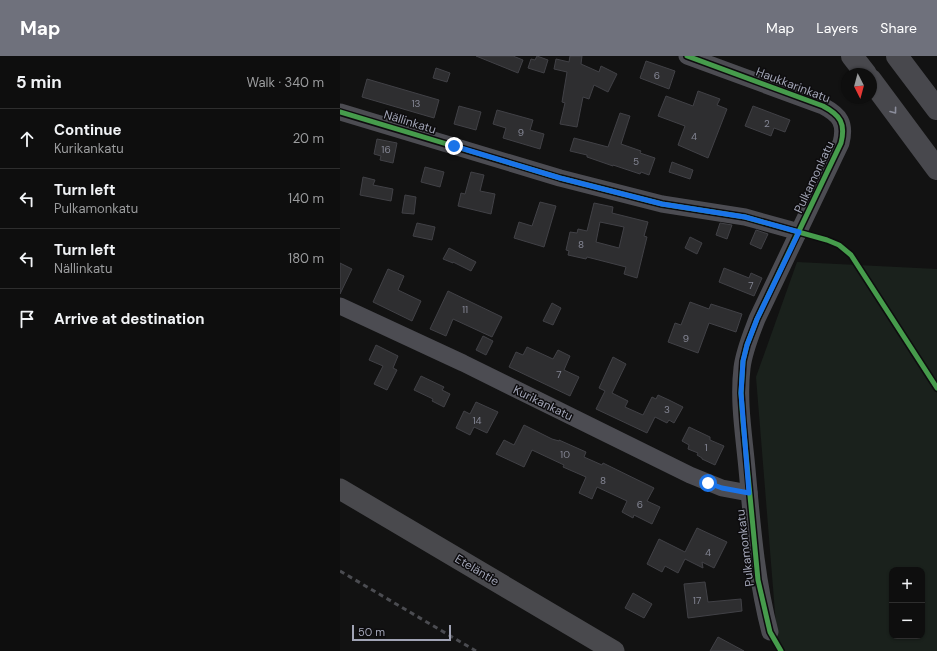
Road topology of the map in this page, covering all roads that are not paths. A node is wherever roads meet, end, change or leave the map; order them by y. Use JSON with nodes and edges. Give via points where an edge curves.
{"nodes":[{"id":1,"x":687,"y":56,"type":"edge"},
{"id":2,"x":852,"y":56,"type":"edge"},
{"id":3,"x":897,"y":56,"type":"edge"},
{"id":4,"x":861,"y":68,"type":"edge"},
{"id":5,"x":877,"y":88,"type":"edge"},
{"id":6,"x":937,"y":109,"type":"edge"},
{"id":7,"x":340,"y":112,"type":"edge"},
{"id":8,"x":842,"y":123,"type":"joint"},
{"id":9,"x":937,"y":169,"type":"edge"},
{"id":10,"x":799,"y":232,"type":"junction"},
{"id":11,"x":340,"y":306,"type":"edge"},
{"id":12,"x":340,"y":490,"type":"edge"},
{"id":13,"x":749,"y":493,"type":"junction"},
{"id":14,"x":770,"y":632,"type":"dead end"},
{"id":15,"x":614,"y":651,"type":"edge"}],
"edges":[{"from":1,"to":8,"type":"street","name":"Haukkarinkatu","via":[[823,106],[838,116]]},
{"from":2,"to":4,"type":"highway"},
{"from":3,"to":6,"type":"highway"},
{"from":5,"to":9,"type":"highway","one_way":true},
{"from":7,"to":10,"type":"street","name":"Nällinkatu","via":[[560,178],[662,204],[745,217]]},
{"from":8,"to":10,"type":"street","name":"Pulkamonkatu","via":[[841,143]]},
{"from":10,"to":13,"type":"street","name":"Pulkamonkatu","via":[[757,319],[743,361],[741,393]]},
{"from":11,"to":13,"type":"street","name":"Kurikankatu","via":[[463,363],[690,475],[722,488]]},
{"from":12,"to":15,"type":"main road","name":"Eteläntie"},
{"from":13,"to":14,"type":"street","name":"Pulkamonkatu","via":[[758,580]]}]}
